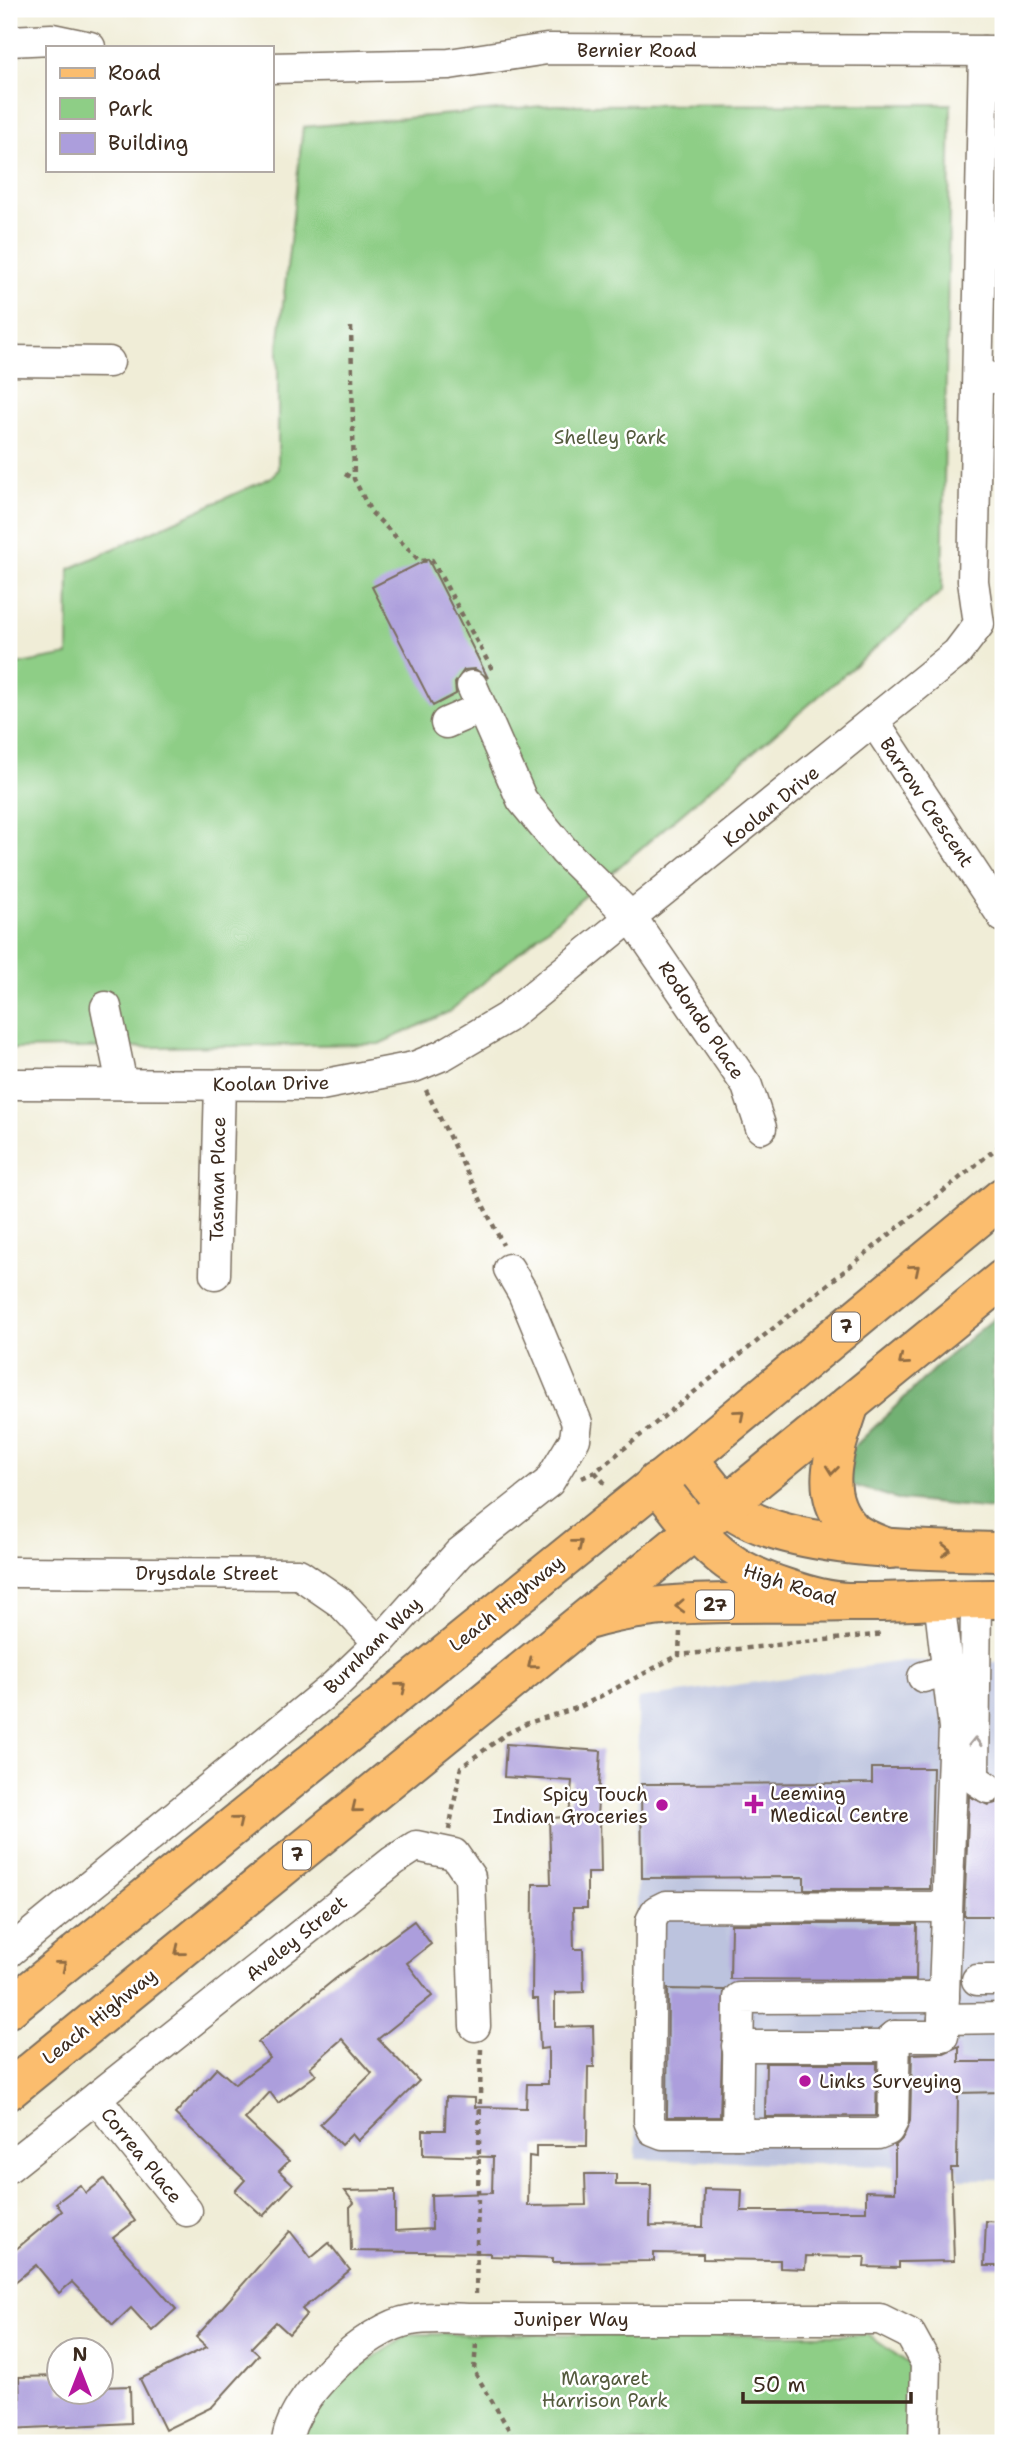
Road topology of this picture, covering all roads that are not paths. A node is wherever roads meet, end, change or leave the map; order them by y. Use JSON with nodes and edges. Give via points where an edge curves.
{"nodes":[{"id":1,"x":9,"y":41,"type":"edge"},
{"id":2,"x":85,"y":46,"type":"edge"},
{"id":3,"x":994,"y":51,"type":"edge"},
{"id":4,"x":273,"y":68,"type":"edge"},
{"id":5,"x":9,"y":361,"type":"edge"},
{"id":6,"x":109,"y":362,"type":"dead end"},
{"id":7,"x":991,"y":378,"type":"edge"},
{"id":8,"x":446,"y":723,"type":"dead end"},
{"id":9,"x":875,"y":723,"type":"junction"},
{"id":10,"x":1003,"y":917,"type":"edge"},
{"id":11,"x":632,"y":918,"type":"junction"},
{"id":12,"x":106,"y":1007,"type":"dead end"},
{"id":13,"x":220,"y":1083,"type":"junction"},
{"id":14,"x":9,"y":1084,"type":"edge"},
{"id":15,"x":122,"y":1084,"type":"junction"},
{"id":16,"x":761,"y":1128,"type":"dead end"},
{"id":17,"x":1003,"y":1197,"type":"edge"},
{"id":18,"x":506,"y":1258,"type":"road end"},
{"id":19,"x":215,"y":1274,"type":"dead end"},
{"id":20,"x":1003,"y":1279,"type":"edge"},
{"id":21,"x":850,"y":1404,"type":"junction"},
{"id":22,"x":688,"y":1458,"type":"junction"},
{"id":23,"x":656,"y":1482,"type":"junction"},
{"id":24,"x":727,"y":1505,"type":"junction"},
{"id":25,"x":696,"y":1531,"type":"junction"},
{"id":26,"x":890,"y":1549,"type":"junction"},
{"id":27,"x":1003,"y":1552,"type":"edge"},
{"id":28,"x":9,"y":1572,"type":"edge"},
{"id":29,"x":973,"y":1598,"type":"edge"},
{"id":30,"x":846,"y":1602,"type":"junction"},
{"id":31,"x":585,"y":1621,"type":"junction"},
{"id":32,"x":379,"y":1643,"type":"junction"},
{"id":33,"x":956,"y":1676,"type":"junction"},
{"id":34,"x":988,"y":1788,"type":"dead end"},
{"id":35,"x":947,"y":1907,"type":"junction"},
{"id":36,"x":9,"y":1952,"type":"edge"},
{"id":37,"x":9,"y":2008,"type":"edge"},
{"id":38,"x":943,"y":2008,"type":"junction"},
{"id":39,"x":1003,"y":2018,"type":"edge"},
{"id":40,"x":475,"y":2026,"type":"road end"},
{"id":41,"x":895,"y":2036,"type":"junction"},
{"id":42,"x":737,"y":2046,"type":"junction"},
{"id":43,"x":9,"y":2090,"type":"edge"},
{"id":44,"x":96,"y":2098,"type":"junction"},
{"id":45,"x":737,"y":2134,"type":"junction"},
{"id":46,"x":9,"y":2167,"type":"edge"},
{"id":47,"x":187,"y":2211,"type":"dead end"},
{"id":48,"x":287,"y":2443,"type":"edge"},
{"id":49,"x":924,"y":2443,"type":"edge"}],
"edges":[{"from":1,"to":2,"type":"street","via":[[52,39]]},
{"from":3,"to":4,"type":"street","name":"Bernier Road","via":[[547,50],[449,64]]},
{"from":3,"to":7,"type":"street","name":"Koolan Drive"},
{"from":5,"to":6,"type":"street"},
{"from":7,"to":9,"type":"street","name":"Koolan Drive","via":[[973,581],[979,624],[957,653]]},
{"from":8,"to":11,"type":"street","name":"Rodondo Place","via":[[483,690],[524,809]]},
{"from":9,"to":10,"type":"street","name":"Barrow Crescent"},
{"from":9,"to":11,"type":"street","name":"Koolan Drive"},
{"from":11,"to":13,"type":"street","name":"Koolan Drive","via":[[506,1018],[414,1067],[321,1085]]},
{"from":11,"to":16,"type":"street","name":"Rodondo Place","via":[[747,1086]]},
{"from":12,"to":15,"type":"street"},
{"from":13,"to":15,"type":"street","name":"Koolan Drive"},
{"from":13,"to":19,"type":"street","name":"Tasman Place"},
{"from":14,"to":15,"type":"street","name":"Koolan Drive"},
{"from":22,"to":17,"type":"main road","name":"Leach Highway","number":"7","one_way":true},
{"from":18,"to":32,"type":"street","name":"Burnham Way","via":[[575,1415],[575,1439],[549,1482],[459,1553]]},
{"from":20,"to":21,"type":"main road","name":"Leach Highway","number":"7","one_way":true},
{"from":21,"to":24,"type":"main road","name":"Leach Highway","number":"7"},
{"from":21,"to":26,"type":"main road","one_way":true,"via":[[834,1456],[831,1492],[852,1531]]},
{"from":22,"to":23,"type":"main road","name":"Leach Highway","number":"7"},
{"from":22,"to":24,"type":"main road"},
{"from":23,"to":25,"type":"main road","name":"High Road","number":"27"},
{"from":37,"to":23,"type":"main road","name":"Leach Highway","number":"7","one_way":true},
{"from":24,"to":25,"type":"main road","name":"Leach Highway","number":"7"},
{"from":24,"to":26,"type":"main road","via":[[758,1524],[815,1539]]},
{"from":25,"to":30,"type":"main road","name":"High Road","number":"27","via":[[748,1574]]},
{"from":25,"to":31,"type":"main road","name":"Leach Highway","number":"7"},
{"from":26,"to":27,"type":"main road","one_way":true},
{"from":28,"to":32,"type":"street","name":"Drysdale Street","via":[[299,1574],[341,1603]]},
{"from":29,"to":30,"type":"main road","name":"High Road","number":"27"},
{"from":29,"to":33,"type":"street"},
{"from":30,"to":31,"type":"main road","number":"27","one_way":true,"via":[[680,1605],[620,1610]]},
{"from":31,"to":43,"type":"main road","name":"Leach Highway","number":"7","one_way":true},
{"from":32,"to":36,"type":"street","name":"Burnham Way","via":[[335,1685]]},
{"from":34,"to":33,"type":"street","one_way":true,"via":[[976,1780]]},
{"from":33,"to":35,"type":"street","via":[[942,1731]]},
{"from":35,"to":38,"type":"street"},
{"from":35,"to":45,"type":"street","via":[[666,1906],[656,1911],[651,1921],[649,2121],[653,2130],[663,2134]]},
{"from":38,"to":39,"type":"street"},
{"from":38,"to":41,"type":"street","via":[[943,2036]]},
{"from":38,"to":42,"type":"street","via":[[744,1996],[737,2004]]},
{"from":40,"to":44,"type":"street","name":"Aveley Street","via":[[470,1877],[454,1854],[416,1846]]},
{"from":41,"to":42,"type":"street","via":[[883,2046]]},
{"from":41,"to":45,"type":"street","via":[[893,2121],[888,2130],[878,2134]]},
{"from":42,"to":45,"type":"street"},
{"from":44,"to":46,"type":"street","name":"Aveley Street"},
{"from":44,"to":47,"type":"street","name":"Correa Place"},
{"from":48,"to":49,"type":"street","name":"Juniper Way","via":[[288,2429],[309,2394],[359,2344],[409,2320],[880,2319],[910,2334],[926,2363]]}]}
